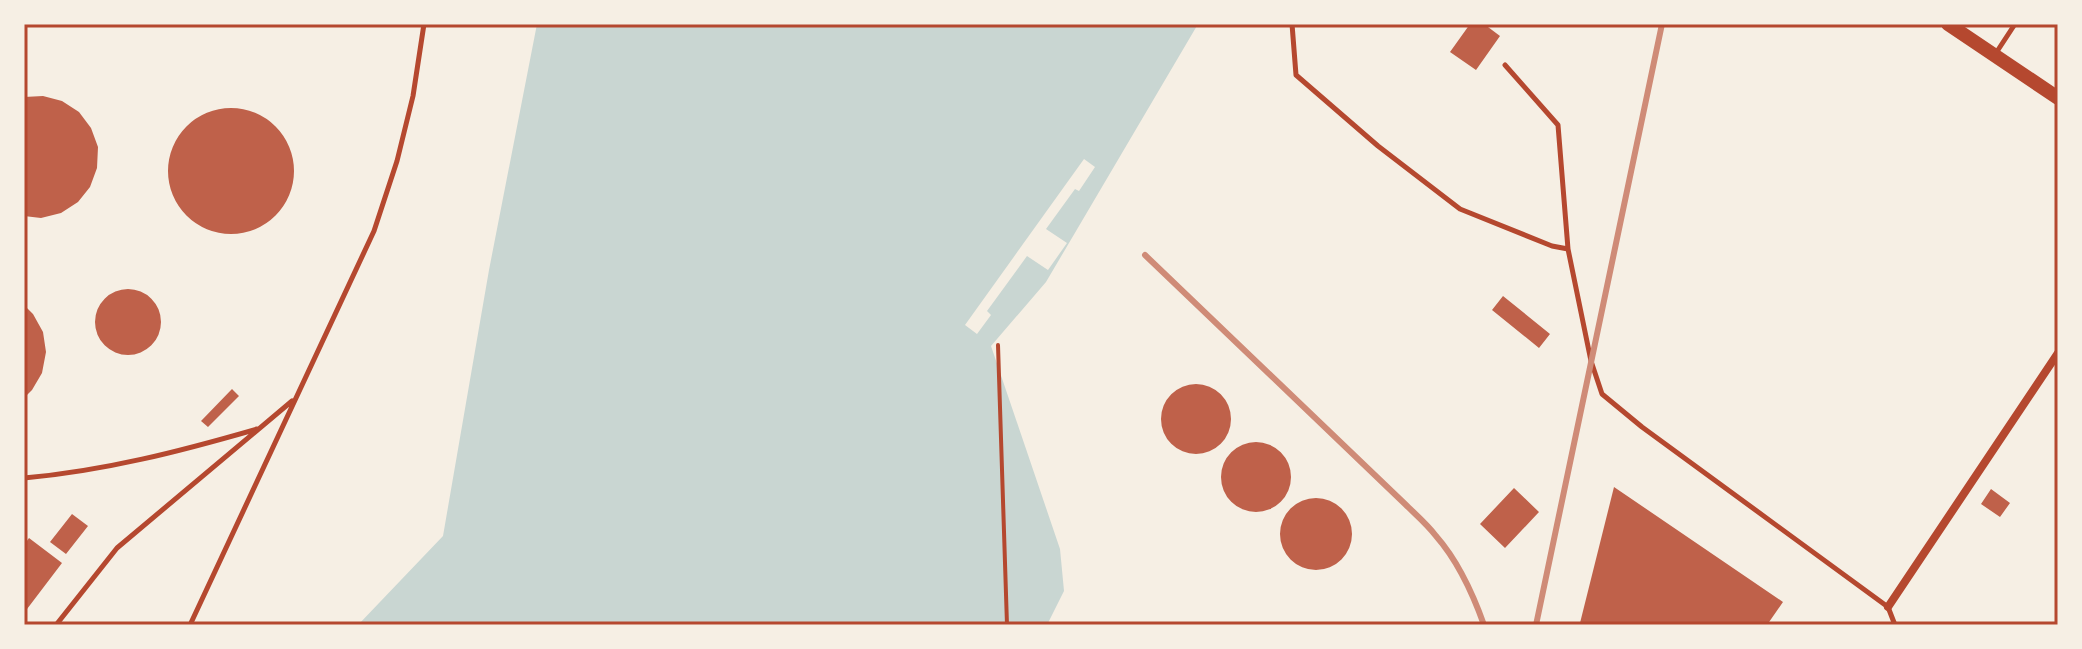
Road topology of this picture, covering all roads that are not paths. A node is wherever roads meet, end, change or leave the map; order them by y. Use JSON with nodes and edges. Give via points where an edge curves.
{"nodes":[{"id":1,"x":424,"y":24,"type":"edge"},
{"id":2,"x":1292,"y":24,"type":"edge"},
{"id":3,"x":1948,"y":24,"type":"edge"},
{"id":4,"x":2015,"y":24,"type":"edge"},
{"id":5,"x":1995,"y":55,"type":"junction"},
{"id":6,"x":1505,"y":65,"type":"dead end"},
{"id":7,"x":2058,"y":98,"type":"edge"},
{"id":8,"x":1568,"y":249,"type":"junction"},
{"id":9,"x":2058,"y":353,"type":"edge"},
{"id":10,"x":295,"y":398,"type":"junction"},
{"id":11,"x":260,"y":428,"type":"junction"},
{"id":12,"x":24,"y":478,"type":"edge"},
{"id":13,"x":1888,"y":607,"type":"junction"},
{"id":14,"x":56,"y":625,"type":"edge"},
{"id":15,"x":190,"y":625,"type":"edge"},
{"id":16,"x":1895,"y":625,"type":"edge"}],
"edges":[{"from":1,"to":10,"type":"lane","via":[[413,96],[374,231]]},
{"from":2,"to":8,"type":"lane","via":[[1296,75],[1378,146],[1460,209]]},
{"from":3,"to":5,"type":"main road"},
{"from":4,"to":5,"type":"lane"},
{"from":5,"to":7,"type":"main road"},
{"from":6,"to":8,"type":"lane","via":[[1558,125]]},
{"from":8,"to":13,"type":"lane","via":[[1602,394]]},
{"from":9,"to":13,"type":"street"},
{"from":10,"to":11,"type":"lane"},
{"from":10,"to":15,"type":"lane"},
{"from":11,"to":12,"type":"lane","via":[[72,474]]},
{"from":11,"to":14,"type":"lane","via":[[117,548]]},
{"from":13,"to":16,"type":"lane"}]}
